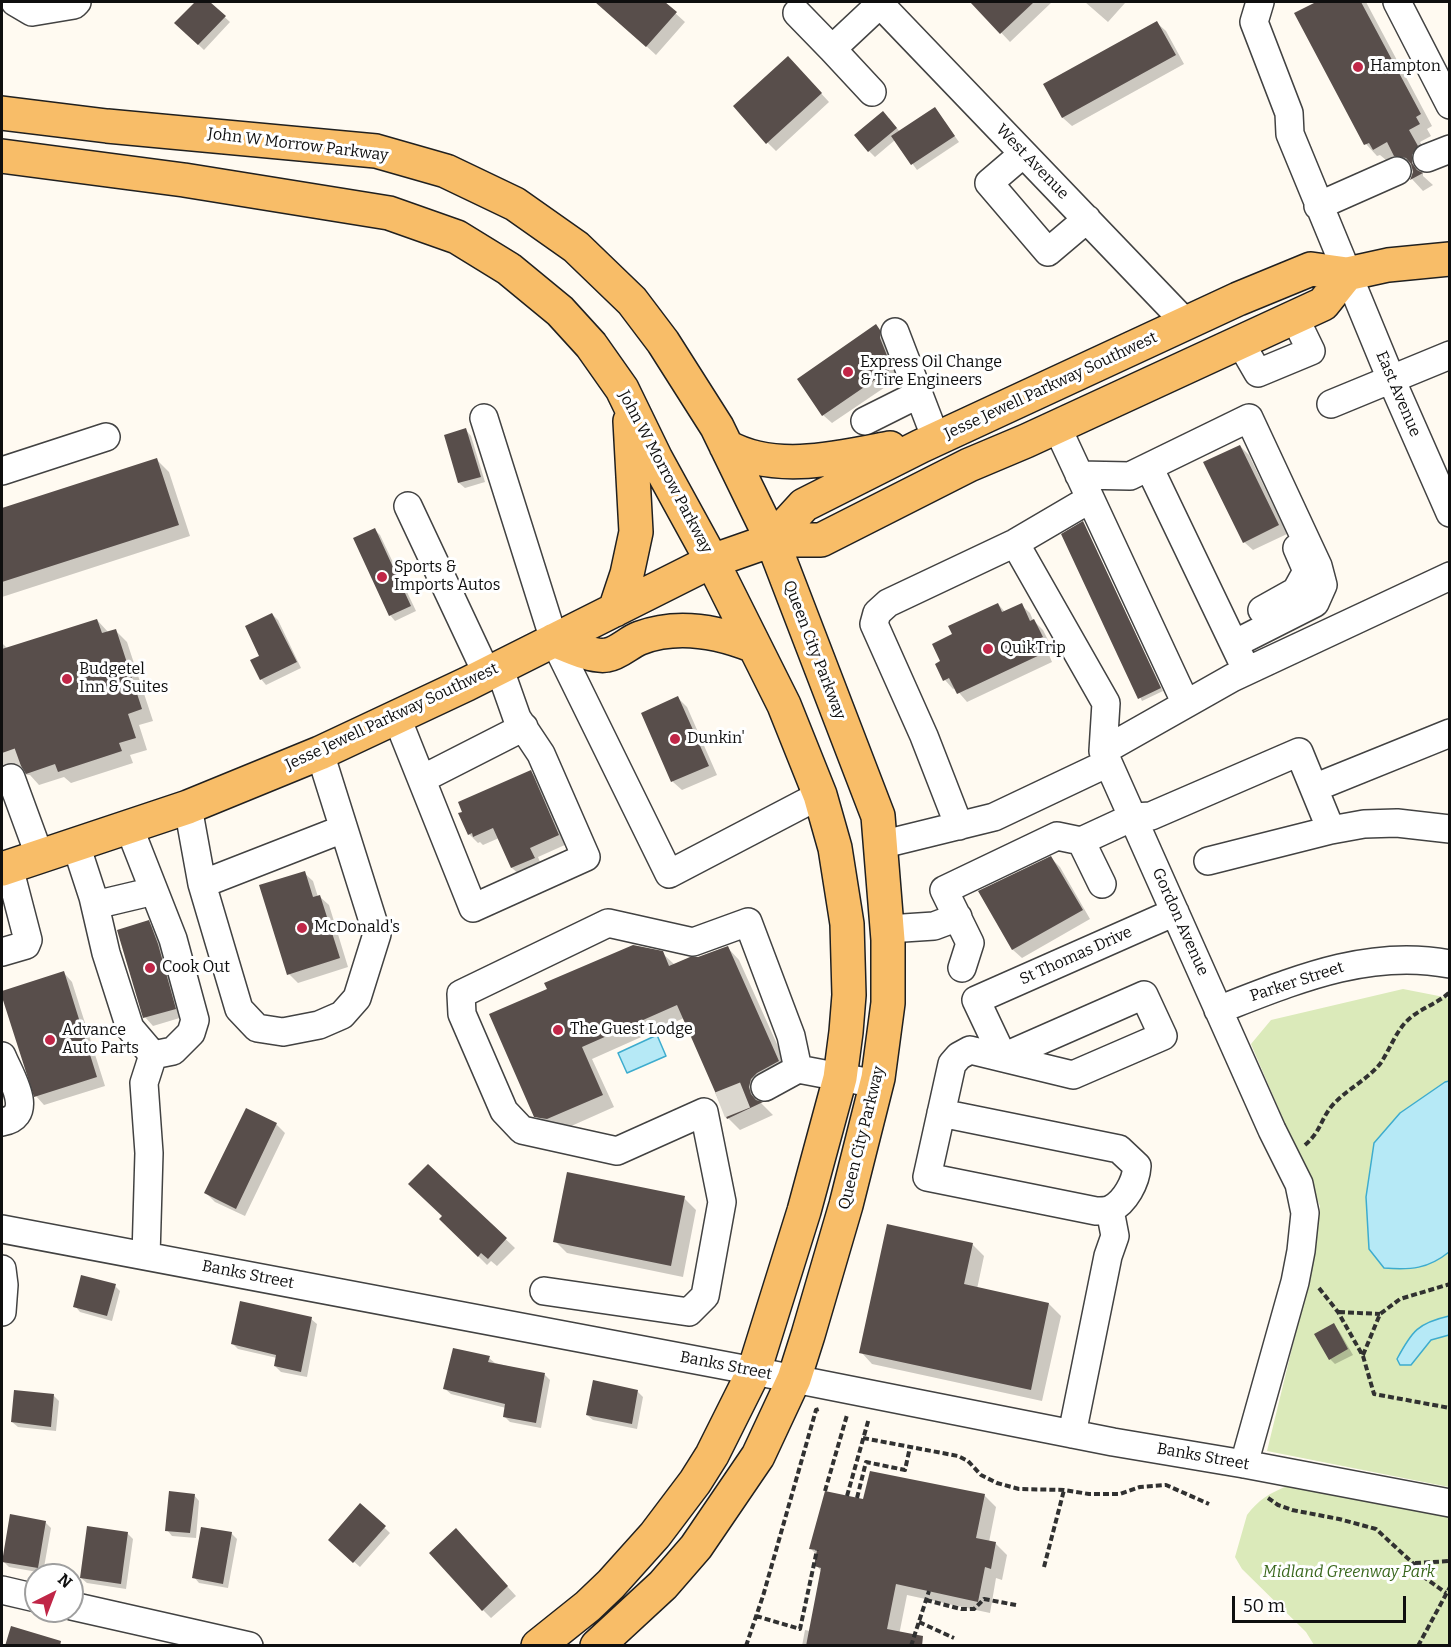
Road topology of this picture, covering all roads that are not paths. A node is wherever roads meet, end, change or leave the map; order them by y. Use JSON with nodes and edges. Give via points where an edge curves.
{"nodes":[{"id":1,"x":15,"y":2,"type":"edge"},
{"id":2,"x":77,"y":2,"type":"edge"},
{"id":3,"x":1260,"y":2,"type":"edge"},
{"id":4,"x":1397,"y":2,"type":"edge"},
{"id":5,"x":879,"y":3,"type":"edge"},
{"id":6,"x":797,"y":13,"type":"dead end"},
{"id":7,"x":832,"y":49,"type":"junction"},
{"id":8,"x":872,"y":92,"type":"dead end"},
{"id":9,"x":1449,"y":105,"type":"edge"},
{"id":10,"x":2,"y":112,"type":"edge"},
{"id":11,"x":1023,"y":154,"type":"junction"},
{"id":12,"x":2,"y":156,"type":"edge"},
{"id":13,"x":1397,"y":171,"type":"dead end"},
{"id":14,"x":1318,"y":206,"type":"junction"},
{"id":15,"x":1087,"y":219,"type":"junction"},
{"id":16,"x":1449,"y":259,"type":"edge"},
{"id":17,"x":1347,"y":274,"type":"junction"},
{"id":18,"x":1186,"y":323,"type":"junction"},
{"id":19,"x":895,"y":332,"type":"dead end"},
{"id":20,"x":1449,"y":355,"type":"edge"},
{"id":21,"x":1391,"y":379,"type":"junction"},
{"id":22,"x":919,"y":394,"type":"junction"},
{"id":23,"x":629,"y":404,"type":"junction"},
{"id":24,"x":1331,"y":404,"type":"dead end"},
{"id":25,"x":484,"y":418,"type":"dead end"},
{"id":26,"x":865,"y":421,"type":"dead end"},
{"id":27,"x":1057,"y":427,"type":"junction"},
{"id":28,"x":106,"y":437,"type":"dead end"},
{"id":29,"x":929,"y":443,"type":"junction"},
{"id":30,"x":726,"y":446,"type":"junction"},
{"id":31,"x":2,"y":471,"type":"edge"},
{"id":32,"x":1140,"y":472,"type":"junction"},
{"id":33,"x":1079,"y":475,"type":"junction"},
{"id":34,"x":408,"y":506,"type":"dead end"},
{"id":35,"x":1094,"y":506,"type":"junction"},
{"id":36,"x":1449,"y":513,"type":"edge"},
{"id":37,"x":772,"y":540,"type":"junction"},
{"id":38,"x":1015,"y":543,"type":"junction"},
{"id":39,"x":712,"y":561,"type":"junction"},
{"id":40,"x":1449,"y":576,"type":"edge"},
{"id":41,"x":615,"y":610,"type":"junction"},
{"id":42,"x":1230,"y":637,"type":"junction"},
{"id":43,"x":554,"y":640,"type":"junction"},
{"id":44,"x":754,"y":646,"type":"junction"},
{"id":45,"x":493,"y":670,"type":"junction"},
{"id":46,"x":1246,"y":671,"type":"junction"},
{"id":47,"x":1185,"y":704,"type":"junction"},
{"id":48,"x":397,"y":718,"type":"junction"},
{"id":49,"x":524,"y":727,"type":"junction"},
{"id":50,"x":1449,"y":733,"type":"edge"},
{"id":51,"x":320,"y":753,"type":"junction"},
{"id":52,"x":1106,"y":757,"type":"junction"},
{"id":53,"x":11,"y":778,"type":"tunnel mouth"},
{"id":54,"x":422,"y":779,"type":"junction"},
{"id":55,"x":1314,"y":788,"type":"junction"},
{"id":56,"x":820,"y":795,"type":"junction"},
{"id":57,"x":188,"y":807,"type":"junction"},
{"id":58,"x":1133,"y":817,"type":"junction"},
{"id":59,"x":959,"y":826,"type":"junction"},
{"id":60,"x":129,"y":827,"type":"junction"},
{"id":61,"x":343,"y":829,"type":"junction"},
{"id":62,"x":1449,"y":829,"type":"edge"},
{"id":63,"x":1332,"y":830,"type":"junction"},
{"id":64,"x":1081,"y":841,"type":"junction"},
{"id":65,"x":76,"y":845,"type":"junction"},
{"id":66,"x":880,"y":845,"type":"junction"},
{"id":67,"x":40,"y":857,"type":"junction"},
{"id":68,"x":1208,"y":861,"type":"dead end"},
{"id":69,"x":5,"y":868,"type":"edge"},
{"id":70,"x":202,"y":884,"type":"junction"},
{"id":71,"x":1102,"y":884,"type":"dead end"},
{"id":72,"x":154,"y":891,"type":"junction"},
{"id":73,"x":95,"y":904,"type":"junction"},
{"id":74,"x":1175,"y":912,"type":"junction"},
{"id":75,"x":958,"y":917,"type":"junction"},
{"id":76,"x":888,"y":929,"type":"junction"},
{"id":77,"x":2,"y":952,"type":"edge"},
{"id":78,"x":1449,"y":964,"type":"edge"},
{"id":79,"x":962,"y":968,"type":"dead end"},
{"id":80,"x":1218,"y":1010,"type":"junction"},
{"id":81,"x":153,"y":1055,"type":"junction"},
{"id":82,"x":2,"y":1056,"type":"edge"},
{"id":83,"x":1004,"y":1057,"type":"junction"},
{"id":84,"x":798,"y":1069,"type":"junction"},
{"id":85,"x":840,"y":1078,"type":"junction"},
{"id":86,"x":877,"y":1084,"type":"junction"},
{"id":87,"x":765,"y":1087,"type":"tunnel mouth"},
{"id":88,"x":941,"y":1113,"type":"junction"},
{"id":89,"x":2,"y":1122,"type":"edge"},
{"id":90,"x":1110,"y":1210,"type":"junction"},
{"id":91,"x":2,"y":1229,"type":"edge"},
{"id":92,"x":146,"y":1256,"type":"junction"},
{"id":93,"x":2,"y":1269,"type":"edge"},
{"id":94,"x":544,"y":1291,"type":"dead end"},
{"id":95,"x":2,"y":1312,"type":"edge"},
{"id":96,"x":754,"y":1371,"type":"junction"},
{"id":97,"x":794,"y":1379,"type":"junction"},
{"id":98,"x":1072,"y":1434,"type":"junction"},
{"id":99,"x":1244,"y":1464,"type":"junction"},
{"id":100,"x":1449,"y":1503,"type":"edge"},
{"id":101,"x":2,"y":1590,"type":"edge"},
{"id":102,"x":24,"y":1595,"type":"edge"},
{"id":103,"x":84,"y":1609,"type":"edge"},
{"id":104,"x":249,"y":1646,"type":"edge"},
{"id":105,"x":538,"y":1646,"type":"edge"},
{"id":106,"x":597,"y":1646,"type":"edge"}],
"edges":[{"from":1,"to":2,"type":"street","via":[[32,12]]},
{"from":3,"to":14,"type":"street","name":"East Avenue","via":[[1254,22],[1289,113],[1290,134]]},
{"from":4,"to":9,"type":"street"},
{"from":5,"to":7,"type":"street"},
{"from":5,"to":11,"type":"street","name":"West Avenue"},
{"from":6,"to":7,"type":"street"},
{"from":7,"to":8,"type":"street"},
{"from":10,"to":30,"type":"main road","name":"John W Morrow Parkway","via":[[376,151],[446,171],[515,204],[576,248],[633,301],[663,342]]},
{"from":11,"to":15,"type":"street","name":"West Avenue"},
{"from":11,"to":15,"type":"street","via":[[989,183],[1048,252]]},
{"from":12,"to":23,"type":"main road","name":"John W Morrow Parkway","via":[[389,213],[457,237],[509,269],[560,311],[591,345]]},
{"from":13,"to":14,"type":"street"},
{"from":14,"to":17,"type":"street","name":"East Avenue"},
{"from":15,"to":18,"type":"street","name":"West Avenue"},
{"from":16,"to":17,"type":"main road","name":"Jesse Jewell Parkway Southwest"},
{"from":17,"to":18,"type":"main road","name":"Jesse Jewell Parkway Southwest","via":[[1311,269]]},
{"from":17,"to":21,"type":"street","name":"East Avenue"},
{"from":17,"to":27,"type":"main road","name":"Jesse Jewell Parkway Southwest","via":[[1323,304]]},
{"from":18,"to":29,"type":"main road","name":"Jesse Jewell Parkway Southwest"},
{"from":19,"to":22,"type":"street"},
{"from":20,"to":21,"type":"street"},
{"from":21,"to":24,"type":"street"},
{"from":21,"to":36,"type":"street","name":"East Avenue"},
{"from":22,"to":26,"type":"street"},
{"from":22,"to":29,"type":"street"},
{"from":23,"to":39,"type":"main road","name":"John W Morrow Parkway"},
{"from":23,"to":41,"type":"main road","via":[[636,532]]},
{"from":25,"to":43,"type":"street"},
{"from":27,"to":33,"type":"street"},
{"from":27,"to":37,"type":"main road","name":"Jesse Jewell Parkway Southwest","via":[[969,465],[820,540]]},
{"from":28,"to":31,"type":"street"},
{"from":29,"to":30,"type":"main road","via":[[838,459],[781,461],[741,455]]},
{"from":29,"to":37,"type":"main road","name":"Jesse Jewell Parkway Southwest","via":[[804,505]]},
{"from":30,"to":37,"type":"main road","name":"John W Morrow Parkway"},
{"from":32,"to":33,"type":"street"},
{"from":32,"to":35,"type":"street"},
{"from":32,"to":42,"type":"street"},
{"from":32,"to":42,"type":"street","via":[[1252,425],[1318,566],[1323,585],[1315,603]]},
{"from":33,"to":35,"type":"street"},
{"from":34,"to":45,"type":"street"},
{"from":35,"to":38,"type":"street"},
{"from":35,"to":47,"type":"street"},
{"from":37,"to":39,"type":"main road","name":"Jesse Jewell Parkway Southwest"},
{"from":37,"to":66,"type":"main road","name":"Queen City Parkway","via":[[878,816]]},
{"from":38,"to":52,"type":"street","via":[[1106,703]]},
{"from":38,"to":59,"type":"street","via":[[888,603],[877,613],[874,624]]},
{"from":39,"to":41,"type":"main road","name":"Jesse Jewell Parkway Southwest"},
{"from":39,"to":44,"type":"main road"},
{"from":40,"to":46,"type":"street"},
{"from":41,"to":43,"type":"main road","name":"Jesse Jewell Parkway Southwest"},
{"from":42,"to":46,"type":"street"},
{"from":43,"to":44,"type":"main road","via":[[607,655],[640,638],[674,631],[704,632]]},
{"from":43,"to":45,"type":"main road","name":"Jesse Jewell Parkway Southwest"},
{"from":43,"to":56,"type":"street","via":[[669,874]]},
{"from":44,"to":56,"type":"main road"},
{"from":45,"to":48,"type":"main road","name":"Jesse Jewell Parkway Southwest"},
{"from":45,"to":49,"type":"street"},
{"from":46,"to":47,"type":"street"},
{"from":47,"to":52,"type":"street"},
{"from":48,"to":51,"type":"main road","name":"Jesse Jewell Parkway Southwest"},
{"from":48,"to":54,"type":"street"},
{"from":49,"to":54,"type":"street"},
{"from":49,"to":54,"type":"street","via":[[541,754],[586,857],[473,909]]},
{"from":50,"to":55,"type":"street"},
{"from":51,"to":57,"type":"main road","name":"Jesse Jewell Parkway Southwest"},
{"from":51,"to":61,"type":"street"},
{"from":52,"to":58,"type":"street","name":"Gordon Avenue"},
{"from":52,"to":59,"type":"street","via":[[994,817]]},
{"from":53,"to":67,"type":"street"},
{"from":55,"to":58,"type":"street","via":[[1299,752],[1151,816]]},
{"from":55,"to":63,"type":"street"},
{"from":56,"to":85,"type":"main road","via":[[835,848],[847,924],[849,995]]},
{"from":57,"to":60,"type":"main road","name":"Jesse Jewell Parkway Southwest"},
{"from":57,"to":70,"type":"street"},
{"from":58,"to":64,"type":"street"},
{"from":58,"to":74,"type":"street","name":"Gordon Avenue"},
{"from":59,"to":66,"type":"street"},
{"from":60,"to":65,"type":"main road","name":"Jesse Jewell Parkway Southwest"},
{"from":60,"to":72,"type":"street"},
{"from":61,"to":70,"type":"street"},
{"from":61,"to":70,"type":"street","via":[[376,934],[357,998],[342,1015],[319,1025],[283,1032],[257,1028],[239,1009]]},
{"from":62,"to":63,"type":"street","via":[[1397,823]]},
{"from":63,"to":68,"type":"street"},
{"from":64,"to":71,"type":"street"},
{"from":64,"to":75,"type":"street","via":[[1057,836],[944,890]]},
{"from":65,"to":67,"type":"main road","name":"Jesse Jewell Parkway Southwest"},
{"from":65,"to":73,"type":"street"},
{"from":66,"to":76,"type":"main road","name":"Queen City Parkway"},
{"from":67,"to":69,"type":"main road","name":"Jesse Jewell Parkway Southwest"},
{"from":69,"to":77,"type":"street","via":[[28,940],[26,945]]},
{"from":72,"to":73,"type":"street"},
{"from":72,"to":81,"type":"street","via":[[173,939],[195,1020],[191,1033],[173,1051]]},
{"from":73,"to":81,"type":"street","via":[[130,1028]]},
{"from":74,"to":80,"type":"street","name":"Gordon Avenue"},
{"from":74,"to":83,"type":"street","name":"St Thomas Drive","via":[[976,1000]]},
{"from":75,"to":76,"type":"street","via":[[934,926]]},
{"from":75,"to":79,"type":"street","via":[[970,943]]},
{"from":76,"to":86,"type":"main road","name":"Queen City Parkway","via":[[888,1003]]},
{"from":78,"to":80,"type":"street","name":"Parker Street","via":[[1399,960],[1342,966]]},
{"from":80,"to":99,"type":"street","name":"Gordon Avenue","via":[[1299,1184],[1305,1213],[1295,1282]]},
{"from":81,"to":92,"type":"street","via":[[144,1083],[149,1153]]},
{"from":82,"to":89,"type":"street","via":[[21,1101],[19,1112]]},
{"from":83,"to":83,"type":"street","via":[[1144,995],[1163,1036],[1073,1075]]},
{"from":83,"to":88,"type":"street","via":[[970,1050],[959,1056],[952,1064]]},
{"from":84,"to":85,"type":"street"},
{"from":84,"to":87,"type":"street"},
{"from":84,"to":94,"type":"street","via":[[791,1036],[748,922],[693,942],[608,923],[461,994],[462,1014],[504,1111],[522,1130],[617,1151],[712,1108],[722,1202],[705,1296],[689,1312]]},
{"from":85,"to":86,"type":"street"},
{"from":85,"to":96,"type":"main road"},
{"from":86,"to":97,"type":"main road","name":"Queen City Parkway"},
{"from":88,"to":90,"type":"street","via":[[927,1177],[1096,1211]]},
{"from":88,"to":90,"type":"street","via":[[1119,1149],[1137,1166],[1136,1177],[1122,1201]]},
{"from":90,"to":98,"type":"street","via":[[1115,1236]]},
{"from":91,"to":92,"type":"street","name":"Banks Street"},
{"from":92,"to":96,"type":"street","name":"Banks Street"},
{"from":93,"to":95,"type":"street"},
{"from":96,"to":97,"type":"street","name":"Banks Street"},
{"from":96,"to":105,"type":"main road","via":[[712,1455],[656,1535],[588,1606]]},
{"from":97,"to":98,"type":"street","name":"Banks Street"},
{"from":97,"to":106,"type":"main road","name":"Queen City Parkway","via":[[758,1456],[696,1547],[663,1585]]},
{"from":98,"to":99,"type":"street","name":"Banks Street"},
{"from":99,"to":100,"type":"street","name":"Banks Street"},
{"from":101,"to":102,"type":"street"},
{"from":103,"to":104,"type":"street"}]}
